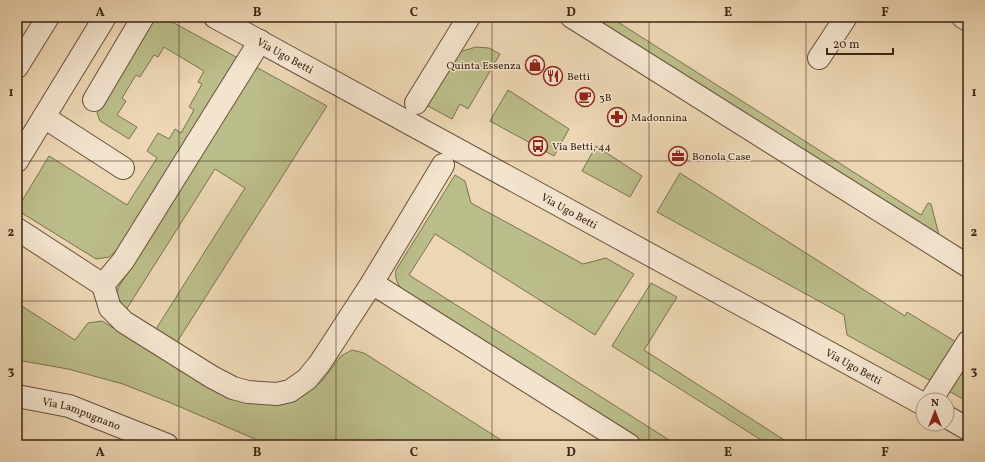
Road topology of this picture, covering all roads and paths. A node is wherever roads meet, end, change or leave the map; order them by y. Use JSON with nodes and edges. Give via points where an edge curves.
{"nodes":[{"id":1,"x":48,"y":17,"type":"edge"},
{"id":2,"x":105,"y":17,"type":"edge"},
{"id":3,"x":143,"y":17,"type":"edge"},
{"id":4,"x":215,"y":17,"type":"edge"},
{"id":5,"x":469,"y":17,"type":"edge"},
{"id":6,"x":572,"y":17,"type":"edge"},
{"id":7,"x":846,"y":17,"type":"edge"},
{"id":8,"x":963,"y":17,"type":"edge"},
{"id":9,"x":968,"y":20,"type":"edge"},
{"id":10,"x":260,"y":42,"type":"junction"},
{"id":11,"x":819,"y":58,"type":"dead end"},
{"id":12,"x":17,"y":67,"type":"edge"},
{"id":13,"x":94,"y":100,"type":"dead end"},
{"id":14,"x":416,"y":103,"type":"dead end"},
{"id":15,"x":44,"y":117,"type":"junction"},
{"id":16,"x":17,"y":161,"type":"edge"},
{"id":17,"x":443,"y":165,"type":"dead end"},
{"id":18,"x":123,"y":168,"type":"dead end"},
{"id":19,"x":17,"y":229,"type":"edge"},
{"id":20,"x":968,"y":266,"type":"edge"},
{"id":21,"x":372,"y":283,"type":"junction"},
{"id":22,"x":103,"y":285,"type":"junction"},
{"id":23,"x":968,"y":342,"type":"edge"},
{"id":24,"x":936,"y":392,"type":"edge"},
{"id":25,"x":17,"y":396,"type":"edge"},
{"id":26,"x":915,"y":400,"type":"edge"},
{"id":27,"x":955,"y":422,"type":"edge"},
{"id":28,"x":968,"y":429,"type":"edge"},
{"id":29,"x":167,"y":445,"type":"edge"},
{"id":30,"x":628,"y":445,"type":"edge"}],
"edges":[{"from":1,"to":12,"type":"street"},
{"from":2,"to":15,"type":"street"},
{"from":3,"to":13,"type":"street"},
{"from":4,"to":10,"type":"street","name":"Via Ugo Betti"},
{"from":5,"to":14,"type":"street"},
{"from":6,"to":20,"type":"street"},
{"from":7,"to":11,"type":"street"},
{"from":8,"to":9,"type":"street"},
{"from":10,"to":22,"type":"street","via":[[123,261]]},
{"from":10,"to":26,"type":"street","name":"Via Ugo Betti"},
{"from":15,"to":16,"type":"street"},
{"from":15,"to":18,"type":"street"},
{"from":17,"to":21,"type":"street"},
{"from":19,"to":22,"type":"street"},
{"from":21,"to":22,"type":"street","via":[[320,363],[307,378],[290,391],[277,394],[248,392],[233,388],[212,377],[116,315],[110,308]]},
{"from":21,"to":30,"type":"street"},
{"from":23,"to":24,"type":"street"},
{"from":25,"to":29,"type":"street","name":"Via Lampugnano","via":[[69,406]]},
{"from":27,"to":28,"type":"street"}]}
